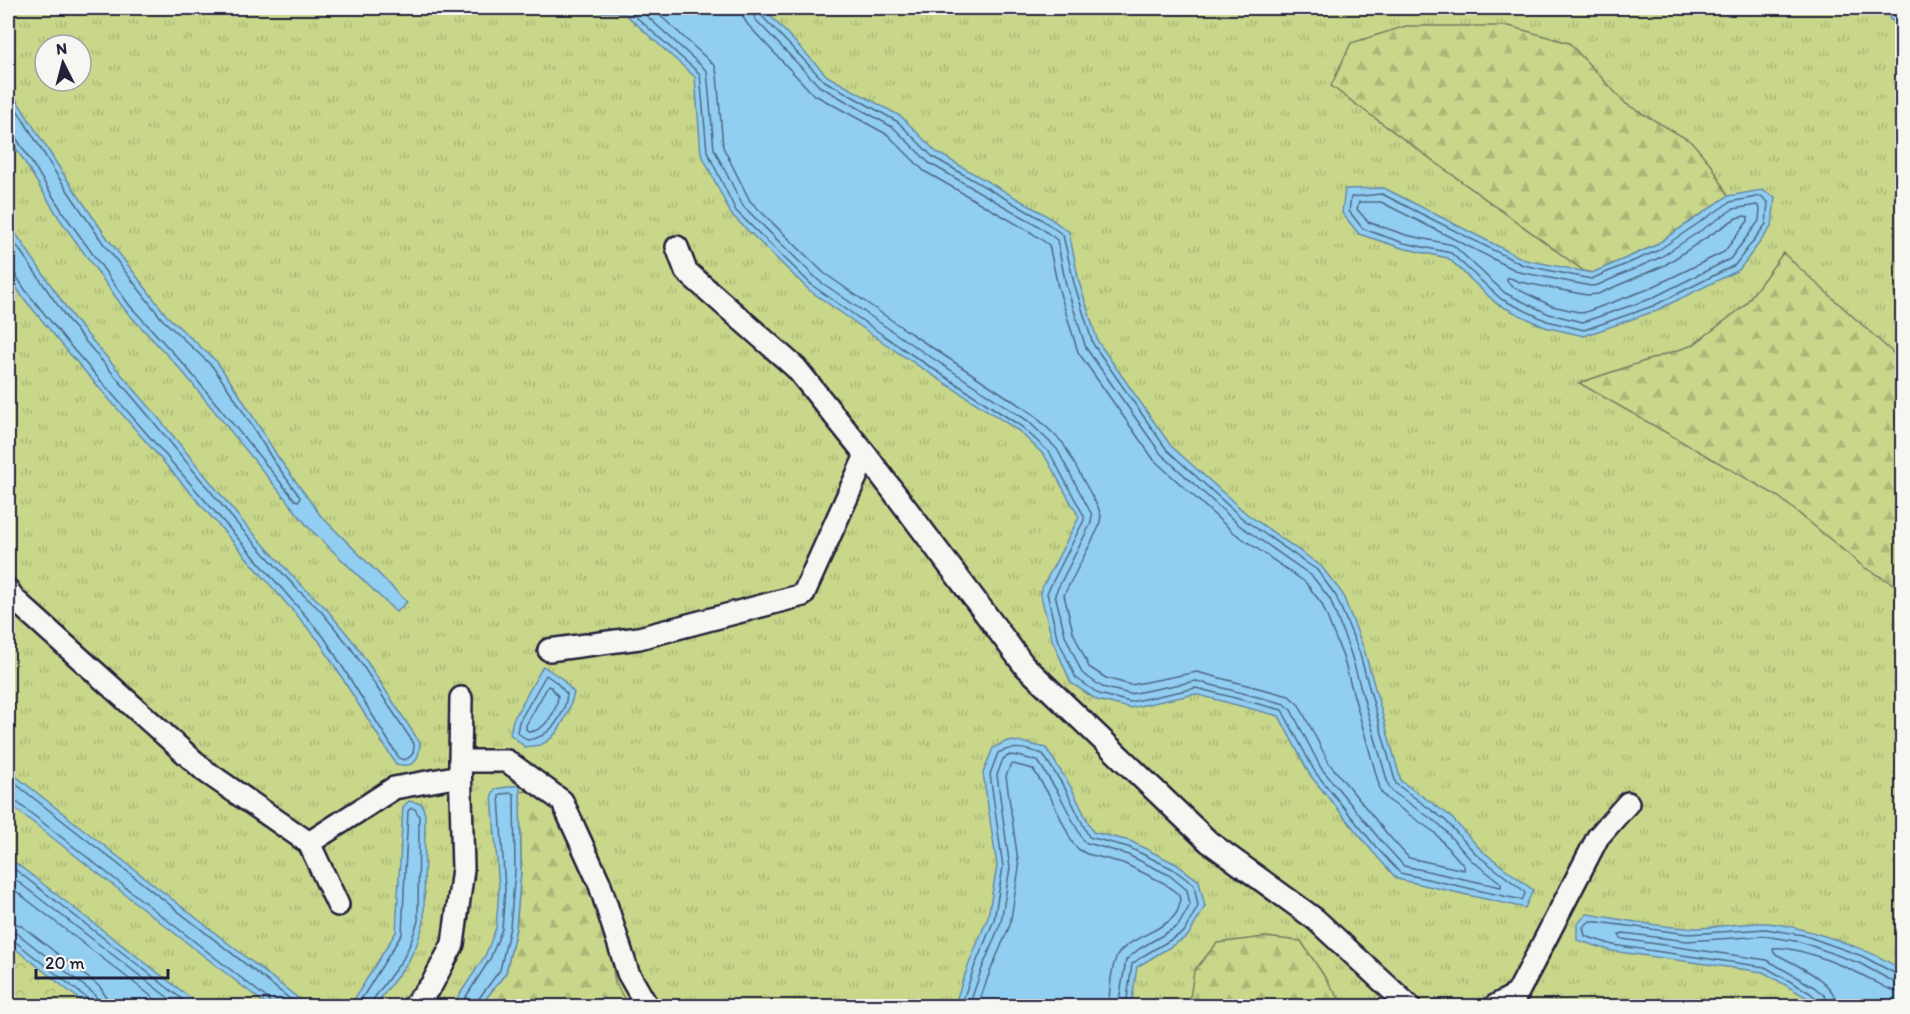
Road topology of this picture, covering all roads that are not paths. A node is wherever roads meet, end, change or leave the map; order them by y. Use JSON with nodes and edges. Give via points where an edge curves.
{"nodes":[{"id":1,"x":677,"y":247,"type":"dead end"},
{"id":2,"x":866,"y":455,"type":"junction"},
{"id":3,"x":8,"y":590,"type":"edge"},
{"id":4,"x":549,"y":650,"type":"dead end"},
{"id":5,"x":461,"y":698,"type":"dead end"},
{"id":6,"x":460,"y":768,"type":"junction"},
{"id":7,"x":1628,"y":803,"type":"dead end"},
{"id":8,"x":309,"y":843,"type":"junction"},
{"id":9,"x":338,"y":905,"type":"dead end"},
{"id":10,"x":414,"y":1006,"type":"edge"},
{"id":11,"x":646,"y":1006,"type":"edge"},
{"id":12,"x":1409,"y":1006,"type":"edge"},
{"id":13,"x":1495,"y":1006,"type":"edge"}],
"edges":[{"from":1,"to":2,"type":"lane","via":[[686,271],[796,368]]},
{"from":2,"to":4,"type":"lane","via":[[803,595],[639,638]]},
{"from":2,"to":12,"type":"lane","via":[[1024,665],[1209,842],[1315,919]]},
{"from":3,"to":8,"type":"lane","via":[[205,771]]},
{"from":5,"to":6,"type":"lane"},
{"from":6,"to":8,"type":"lane","via":[[394,788]]},
{"from":6,"to":10,"type":"lane","via":[[463,869],[453,944],[432,984]]},
{"from":6,"to":11,"type":"lane","via":[[507,761],[562,801],[599,882],[628,973]]},
{"from":7,"to":13,"type":"lane","via":[[1598,837],[1517,994]]},
{"from":8,"to":9,"type":"lane"}]}
